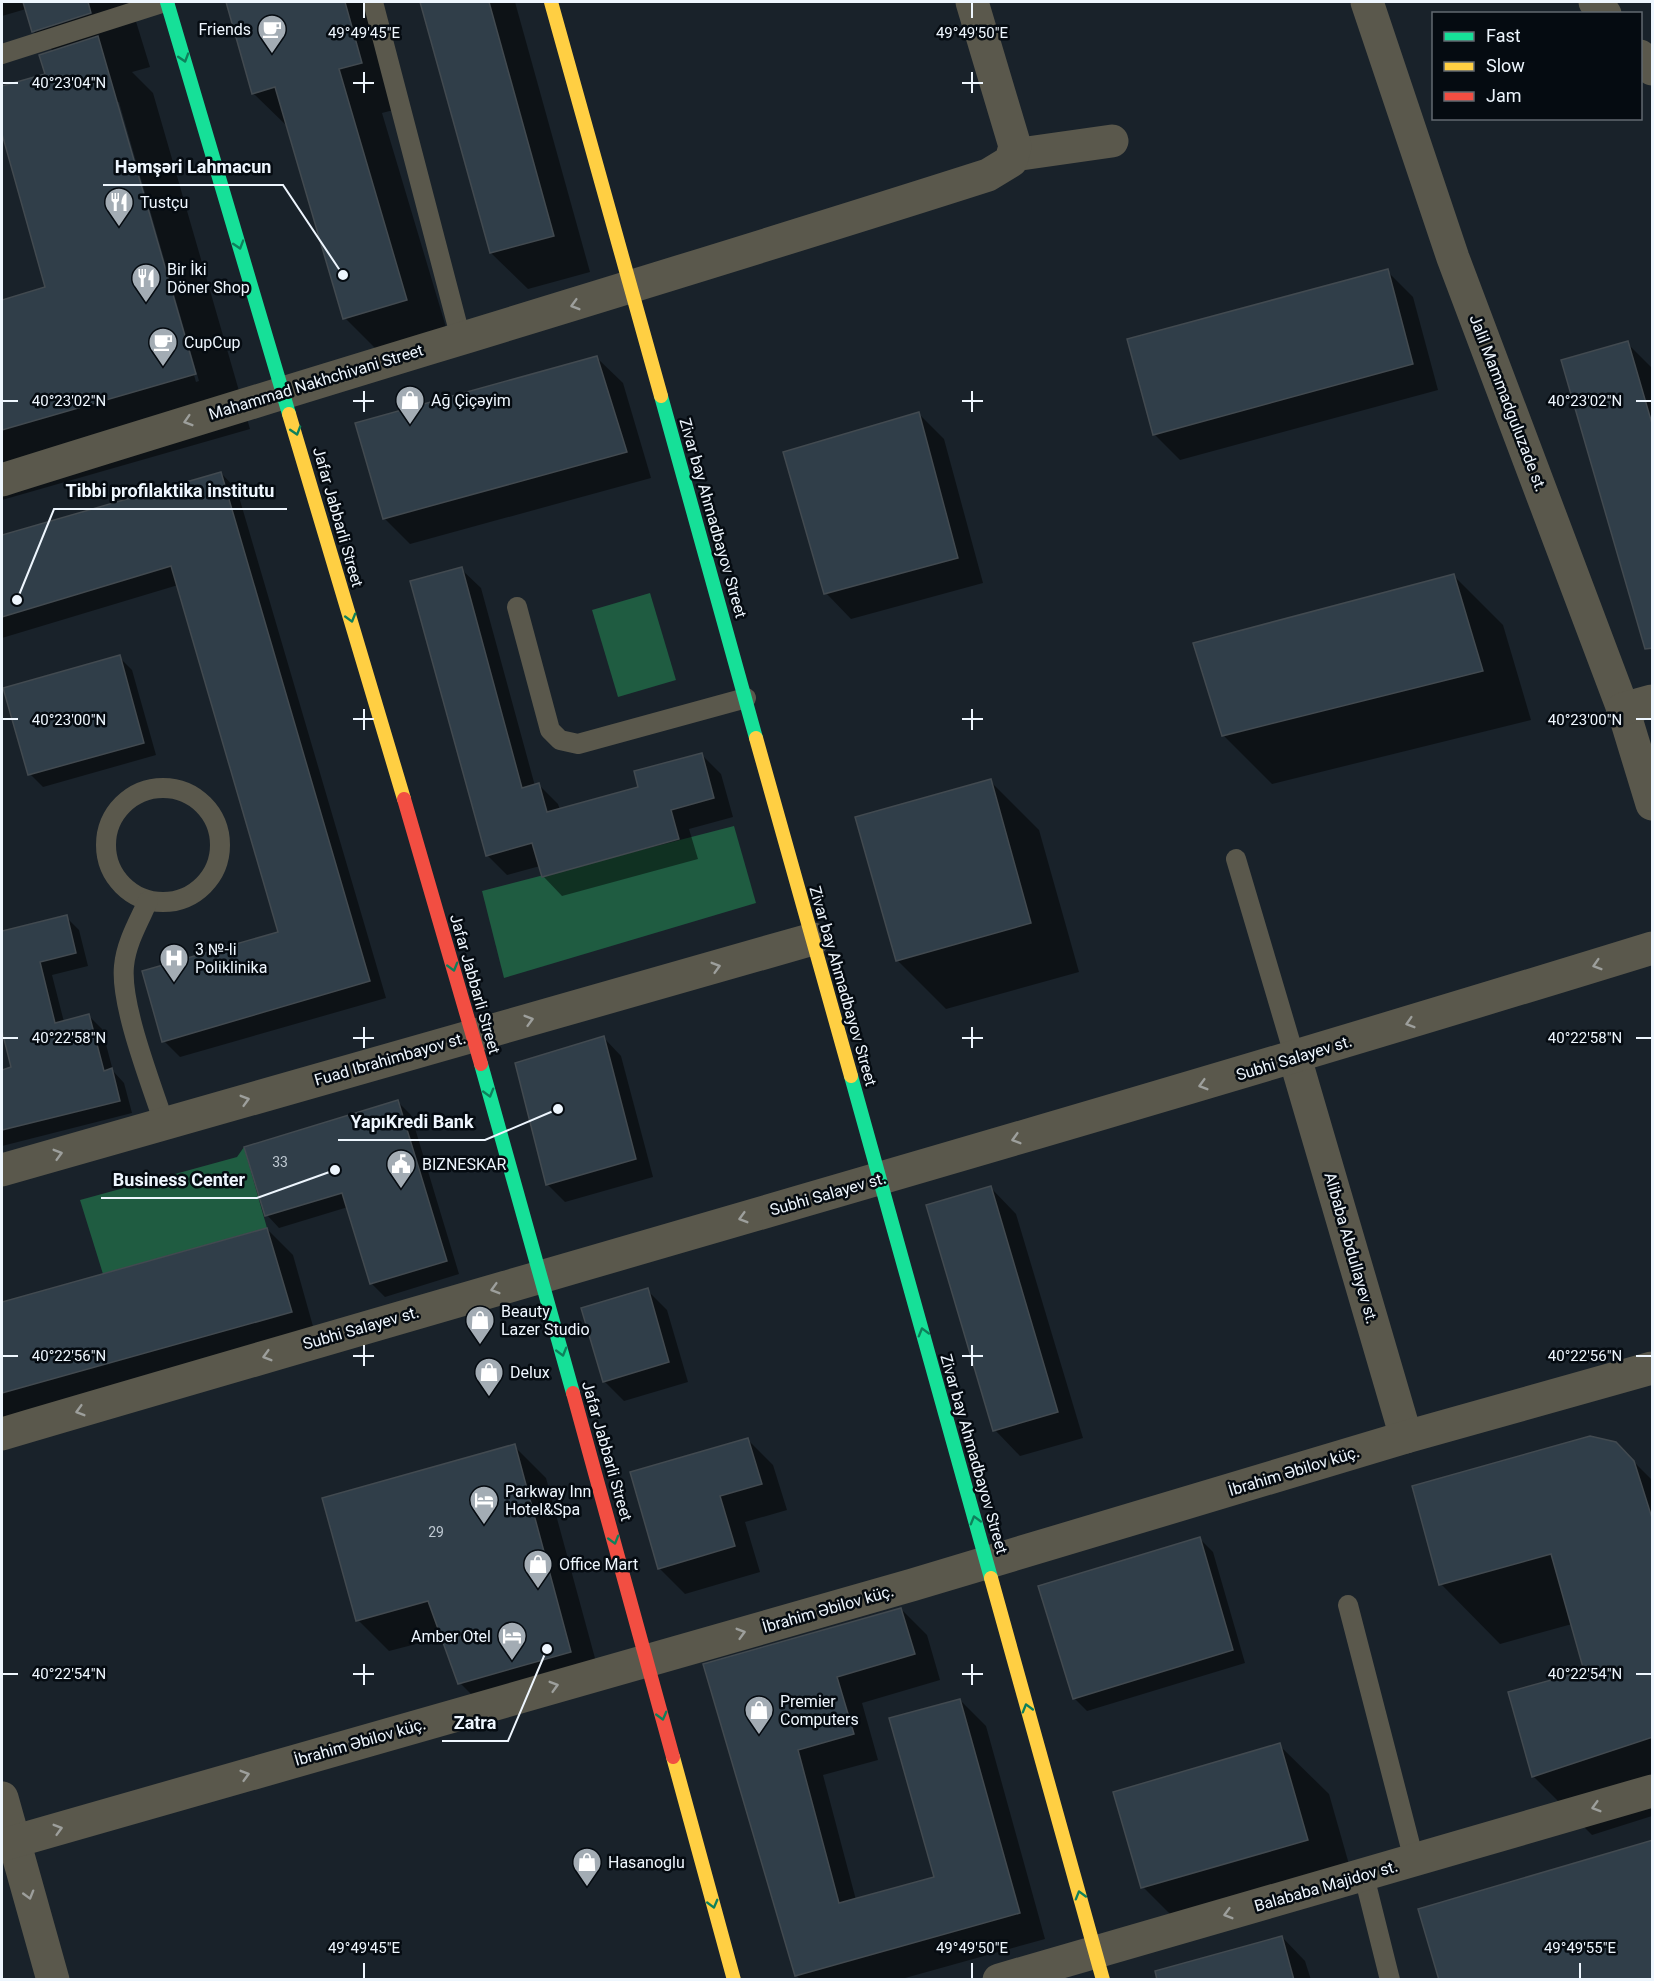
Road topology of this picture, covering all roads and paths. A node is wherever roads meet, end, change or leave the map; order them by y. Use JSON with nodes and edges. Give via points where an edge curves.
{"nodes":[{"id":1,"x":166,"y":2,"type":"edge"},
{"id":2,"x":373,"y":2,"type":"edge"},
{"id":3,"x":551,"y":2,"type":"edge"},
{"id":4,"x":972,"y":2,"type":"edge"},
{"id":5,"x":1367,"y":2,"type":"edge"},
{"id":6,"x":2,"y":54,"type":"edge"},
{"id":7,"x":1642,"y":57,"type":"edge"},
{"id":8,"x":1653,"y":69,"type":"edge"},
{"id":9,"x":1112,"y":141,"type":"dead end"},
{"id":10,"x":1014,"y":155,"type":"junction"},
{"id":11,"x":632,"y":288,"type":"junction"},
{"id":12,"x":462,"y":339,"type":"junction"},
{"id":13,"x":284,"y":391,"type":"junction"},
{"id":14,"x":2,"y":480,"type":"edge"},
{"id":15,"x":517,"y":607,"type":"dead end"},
{"id":16,"x":746,"y":698,"type":"junction"},
{"id":17,"x":1638,"y":705,"type":"edge"},
{"id":18,"x":1653,"y":804,"type":"edge"},
{"id":19,"x":1236,"y":859,"type":"dead end"},
{"id":20,"x":148,"y":901,"type":"junction"},
{"id":21,"x":813,"y":939,"type":"junction"},
{"id":22,"x":1653,"y":948,"type":"edge"},
{"id":23,"x":472,"y":1036,"type":"junction"},
{"id":24,"x":1295,"y":1058,"type":"junction"},
{"id":25,"x":164,"y":1123,"type":"junction"},
{"id":26,"x":2,"y":1170,"type":"edge"},
{"id":27,"x":880,"y":1179,"type":"junction"},
{"id":28,"x":541,"y":1275,"type":"junction"},
{"id":29,"x":1653,"y":1368,"type":"edge"},
{"id":30,"x":2,"y":1434,"type":"edge"},
{"id":31,"x":1406,"y":1437,"type":"junction"},
{"id":32,"x":987,"y":1563,"type":"junction"},
{"id":33,"x":1348,"y":1605,"type":"dead end"},
{"id":34,"x":647,"y":1659,"type":"junction"},
{"id":35,"x":1653,"y":1791,"type":"edge"},
{"id":36,"x":2,"y":1798,"type":"edge"},
{"id":37,"x":8,"y":1844,"type":"edge"},
{"id":38,"x":1414,"y":1860,"type":"junction"},
{"id":39,"x":1364,"y":1876,"type":"junction"},
{"id":40,"x":1100,"y":1966,"type":"edge"},
{"id":41,"x":53,"y":1980,"type":"edge"},
{"id":42,"x":734,"y":1980,"type":"edge"},
{"id":43,"x":999,"y":1980,"type":"edge"},
{"id":44,"x":1390,"y":1980,"type":"edge"}],
"edges":[{"from":1,"to":6,"type":"lane"},
{"from":1,"to":13,"type":"main road","name":"Jafar Jabbarli Street","one_way":true},
{"from":2,"to":12,"type":"lane"},
{"from":3,"to":11,"type":"main road","name":"Zivar bay Ahmadbayov Street"},
{"from":4,"to":10,"type":"street","via":[[1014,137]]},
{"from":5,"to":17,"type":"street","name":"Jalil Mammadguluzade st.","via":[[1453,258]]},
{"from":7,"to":8,"type":"street"},
{"from":9,"to":10,"type":"street"},
{"from":10,"to":11,"type":"street","name":"Mahammad Nakhchivani Street","via":[[1006,166],[988,176]]},
{"from":11,"to":12,"type":"street","name":"Mahammad Nakhchivani Street","one_way":true},
{"from":11,"to":16,"type":"main road","name":"Zivar bay Ahmadbayov Street"},
{"from":12,"to":13,"type":"street","name":"Mahammad Nakhchivani Street"},
{"from":13,"to":14,"type":"street","name":"Mahammad Nakhchivani Street","one_way":true},
{"from":13,"to":23,"type":"main road","name":"Jafar Jabbarli Street","one_way":true},
{"from":15,"to":16,"type":"lane","via":[[550,730],[561,740],[578,744]]},
{"from":16,"to":21,"type":"main road","name":"Zivar bay Ahmadbayov Street"},
{"from":17,"to":18,"type":"street","name":"Jalil Mammadguluzade st."},
{"from":19,"to":24,"type":"lane"},
{"from":20,"to":20,"type":"lane","via":[[125,889],[109,868],[105,843],[111,818],[128,798],[151,788],[178,788],[200,800],[216,821],[221,846],[214,872],[197,891],[174,901]]},
{"from":20,"to":25,"type":"lane","via":[[129,944],[124,984]]},
{"from":23,"to":21,"type":"street","name":"Fuad Ibrahimbayov st.","one_way":true},
{"from":21,"to":27,"type":"main road","name":"Zivar bay Ahmadbayov Street"},
{"from":22,"to":24,"type":"street","name":"Subhi Salayev st.","one_way":true},
{"from":25,"to":23,"type":"street","name":"Fuad Ibrahimbayov st.","one_way":true},
{"from":23,"to":28,"type":"main road","name":"Jafar Jabbarli Street","one_way":true},
{"from":24,"to":27,"type":"street","name":"Subhi Salayev st.","one_way":true},
{"from":24,"to":31,"type":"street","name":"Alibaba Abdullayev st."},
{"from":26,"to":25,"type":"street","name":"Fuad Ibrahimbayov st.","one_way":true},
{"from":27,"to":28,"type":"street","name":"Subhi Salayev st.","one_way":true},
{"from":32,"to":27,"type":"main road","name":"Zivar bay Ahmadbayov Street","one_way":true},
{"from":28,"to":30,"type":"street","name":"Subhi Salayev st.","one_way":true},
{"from":28,"to":34,"type":"main road","name":"Jafar Jabbarli Street","one_way":true},
{"from":29,"to":31,"type":"street","name":"İbrahim Əbilov küç."},
{"from":31,"to":32,"type":"street","name":"İbrahim Əbilov küç."},
{"from":34,"to":32,"type":"street","name":"İbrahim Əbilov küç.","one_way":true},
{"from":40,"to":32,"type":"main road","name":"Zivar bay Ahmadbayov Street","one_way":true},
{"from":33,"to":38,"type":"lane"},
{"from":37,"to":34,"type":"street","name":"İbrahim Əbilov küç.","one_way":true},
{"from":34,"to":42,"type":"main road","name":"Jafar Jabbarli Street","one_way":true},
{"from":35,"to":38,"type":"street","name":"Balababa Majidov st.","one_way":true},
{"from":36,"to":37,"type":"street"},
{"from":37,"to":41,"type":"street","one_way":true},
{"from":38,"to":39,"type":"street","name":"Balababa Majidov st."},
{"from":39,"to":40,"type":"street","name":"Balababa Majidov st.","one_way":true},
{"from":39,"to":44,"type":"lane"},
{"from":40,"to":43,"type":"street","name":"Balababa Majidov st."}]}
